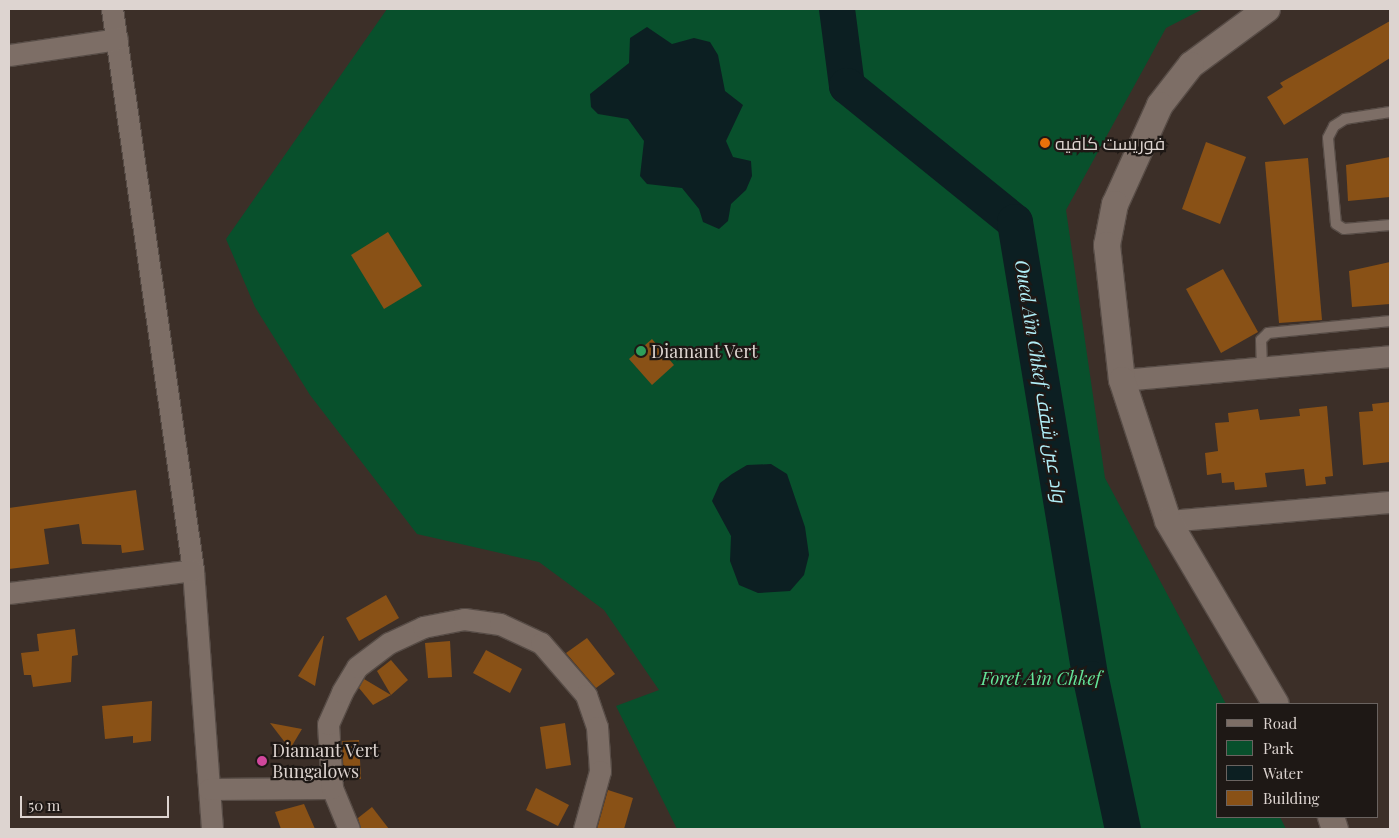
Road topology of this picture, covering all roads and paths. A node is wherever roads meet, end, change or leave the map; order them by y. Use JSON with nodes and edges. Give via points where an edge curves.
{"nodes":[{"id":1,"x":112,"y":9,"type":"edge"},
{"id":2,"x":1267,"y":9,"type":"edge"},
{"id":3,"x":117,"y":39,"type":"junction"},
{"id":4,"x":9,"y":56,"type":"edge"},
{"id":5,"x":1390,"y":112,"type":"edge"},
{"id":6,"x":1390,"y":225,"type":"edge"},
{"id":7,"x":1390,"y":321,"type":"edge"},
{"id":8,"x":1390,"y":356,"type":"edge"},
{"id":9,"x":1262,"y":368,"type":"junction"},
{"id":10,"x":1122,"y":380,"type":"junction"},
{"id":11,"x":1390,"y":502,"type":"edge"},
{"id":12,"x":1168,"y":521,"type":"junction"},
{"id":13,"x":193,"y":570,"type":"junction"},
{"id":14,"x":9,"y":593,"type":"edge"},
{"id":15,"x":1275,"y":703,"type":"edge"},
{"id":16,"x":332,"y":788,"type":"junction"},
{"id":17,"x":209,"y":789,"type":"junction"},
{"id":18,"x":212,"y":829,"type":"edge"},
{"id":19,"x":349,"y":829,"type":"edge"},
{"id":20,"x":584,"y":829,"type":"edge"}],
"edges":[{"from":1,"to":3,"type":"street"},
{"from":2,"to":10,"type":"street","via":[[1191,65],[1160,105],[1133,157],[1115,204],[1108,245]]},
{"from":3,"to":4,"type":"street"},
{"from":3,"to":13,"type":"street"},
{"from":5,"to":6,"type":"lane","via":[[1345,119],[1334,126],[1328,138],[1336,224],[1351,229]]},
{"from":7,"to":9,"type":"lane","via":[[1268,334],[1261,340]]},
{"from":8,"to":9,"type":"street"},
{"from":9,"to":10,"type":"street"},
{"from":10,"to":12,"type":"street"},
{"from":11,"to":12,"type":"street"},
{"from":12,"to":15,"type":"street"},
{"from":13,"to":14,"type":"street"},
{"from":13,"to":17,"type":"street"},
{"from":16,"to":17,"type":"street"},
{"from":16,"to":19,"type":"street"},
{"from":16,"to":20,"type":"street","via":[[328,724],[358,667],[389,643],[423,627],[464,619],[500,624],[541,643],[586,695],[597,728],[600,771]]},
{"from":17,"to":18,"type":"street"}]}
